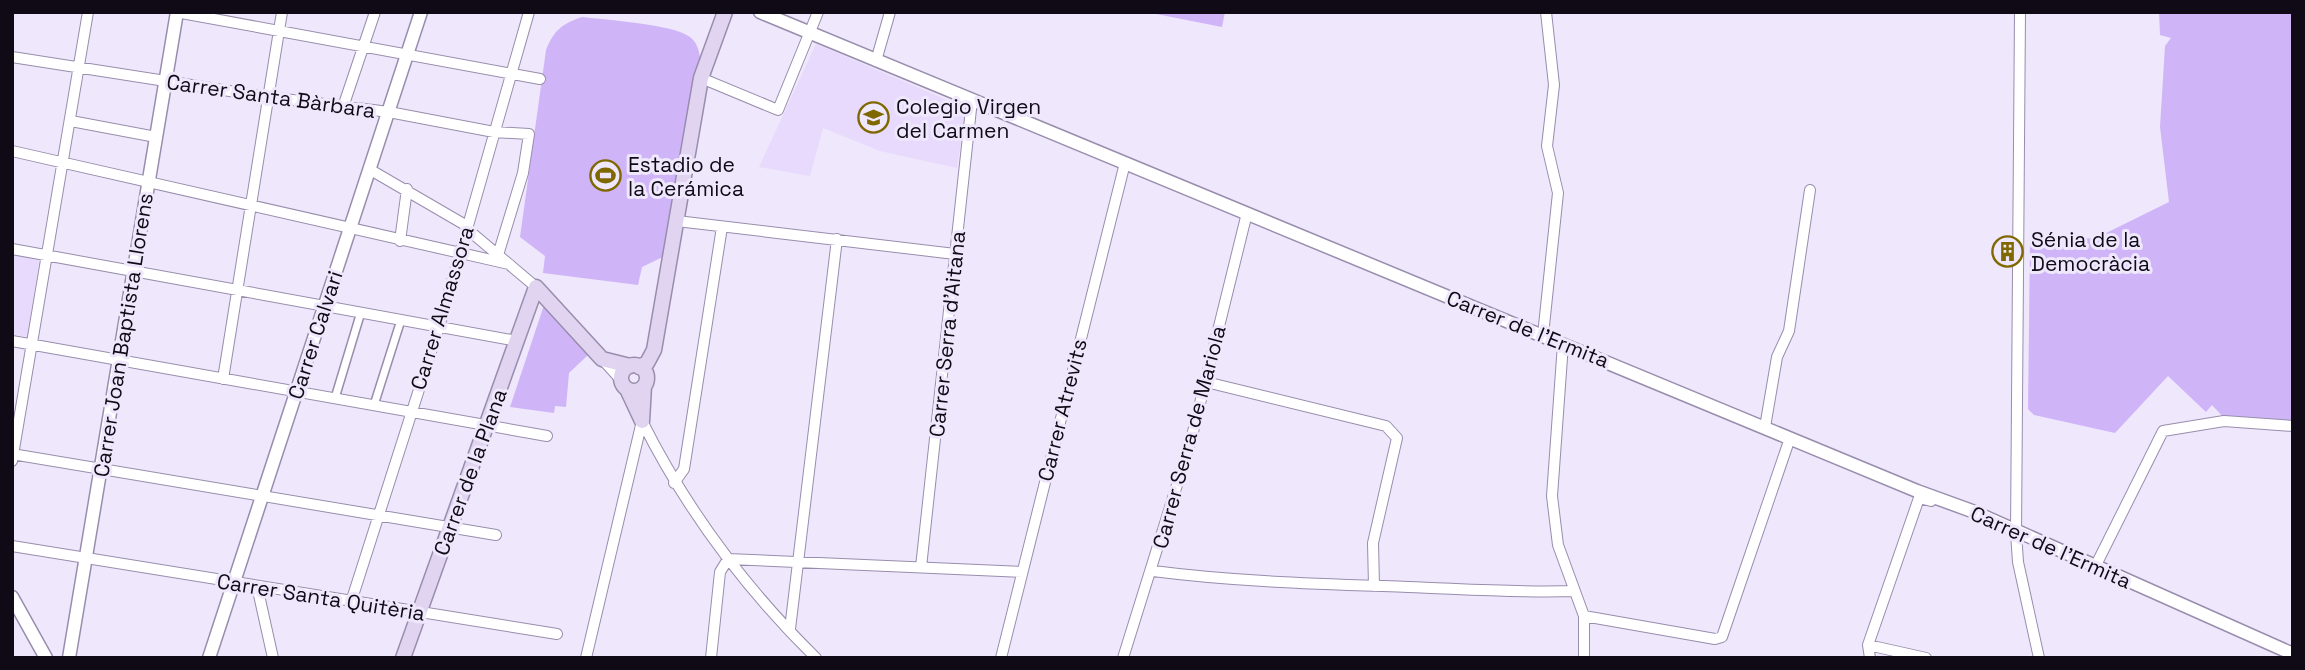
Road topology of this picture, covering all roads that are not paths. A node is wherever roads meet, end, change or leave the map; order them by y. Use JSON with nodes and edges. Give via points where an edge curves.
{"nodes":[{"id":1,"x":88,"y":12,"type":"edge"},
{"id":2,"x":177,"y":12,"type":"edge"},
{"id":3,"x":282,"y":12,"type":"edge"},
{"id":4,"x":375,"y":12,"type":"edge"},
{"id":5,"x":421,"y":12,"type":"edge"},
{"id":6,"x":529,"y":12,"type":"edge"},
{"id":7,"x":724,"y":12,"type":"edge"},
{"id":8,"x":760,"y":12,"type":"edge"},
{"id":9,"x":818,"y":12,"type":"edge"},
{"id":10,"x":890,"y":12,"type":"edge"},
{"id":11,"x":1546,"y":12,"type":"edge"},
{"id":12,"x":2020,"y":12,"type":"edge"},
{"id":13,"x":279,"y":31,"type":"junction"},
{"id":14,"x":810,"y":33,"type":"junction"},
{"id":15,"x":363,"y":46,"type":"junction"},
{"id":16,"x":407,"y":55,"type":"junction"},
{"id":17,"x":12,"y":57,"type":"edge"},
{"id":18,"x":876,"y":61,"type":"junction"},
{"id":19,"x":80,"y":66,"type":"junction"},
{"id":20,"x":511,"y":75,"type":"junction"},
{"id":21,"x":701,"y":78,"type":"junction"},
{"id":22,"x":540,"y":79,"type":"dead end"},
{"id":23,"x":165,"y":82,"type":"junction"},
{"id":24,"x":268,"y":97,"type":"junction"},
{"id":25,"x":972,"y":100,"type":"junction"},
{"id":26,"x":343,"y":107,"type":"junction"},
{"id":27,"x":389,"y":112,"type":"junction"},
{"id":28,"x":71,"y":121,"type":"junction"},
{"id":29,"x":494,"y":132,"type":"junction"},
{"id":30,"x":156,"y":137,"type":"junction"},
{"id":31,"x":12,"y":151,"type":"edge"},
{"id":32,"x":64,"y":162,"type":"junction"},
{"id":33,"x":1125,"y":163,"type":"junction"},
{"id":34,"x":369,"y":169,"type":"junction"},
{"id":35,"x":148,"y":183,"type":"junction"},
{"id":36,"x":407,"y":189,"type":"junction"},
{"id":37,"x":1810,"y":190,"type":"dead end"},
{"id":38,"x":253,"y":204,"type":"junction"},
{"id":39,"x":1247,"y":213,"type":"junction"},
{"id":40,"x":677,"y":220,"type":"junction"},
{"id":41,"x":467,"y":227,"type":"junction"},
{"id":42,"x":722,"y":228,"type":"junction"},
{"id":43,"x":350,"y":230,"type":"junction"},
{"id":44,"x":837,"y":239,"type":"junction"},
{"id":45,"x":400,"y":241,"type":"junction"},
{"id":46,"x":12,"y":250,"type":"edge"},
{"id":47,"x":955,"y":254,"type":"junction"},
{"id":48,"x":459,"y":255,"type":"junction"},
{"id":49,"x":498,"y":255,"type":"junction"},
{"id":50,"x":46,"y":256,"type":"junction"},
{"id":51,"x":509,"y":264,"type":"junction"},
{"id":52,"x":134,"y":271,"type":"junction"},
{"id":53,"x":536,"y":287,"type":"junction"},
{"id":54,"x":237,"y":290,"type":"junction"},
{"id":55,"x":325,"y":306,"type":"junction"},
{"id":56,"x":361,"y":313,"type":"junction"},
{"id":57,"x":401,"y":320,"type":"junction"},
{"id":58,"x":439,"y":327,"type":"junction"},
{"id":59,"x":1543,"y":335,"type":"junction"},
{"id":60,"x":12,"y":341,"type":"edge"},
{"id":61,"x":517,"y":341,"type":"junction"},
{"id":62,"x":1563,"y":344,"type":"junction"},
{"id":63,"x":31,"y":345,"type":"junction"},
{"id":64,"x":602,"y":359,"type":"junction"},
{"id":65,"x":119,"y":360,"type":"junction"},
{"id":66,"x":635,"y":366,"type":"junction"},
{"id":67,"x":223,"y":379,"type":"junction"},
{"id":68,"x":1206,"y":382,"type":"junction"},
{"id":69,"x":624,"y":384,"type":"junction"},
{"id":70,"x":644,"y":386,"type":"junction"},
{"id":71,"x":297,"y":392,"type":"junction"},
{"id":72,"x":335,"y":398,"type":"junction"},
{"id":73,"x":374,"y":405,"type":"junction"},
{"id":74,"x":411,"y":412,"type":"junction"},
{"id":75,"x":642,"y":421,"type":"junction"},
{"id":76,"x":486,"y":425,"type":"junction"},
{"id":77,"x":2293,"y":426,"type":"edge"},
{"id":78,"x":1765,"y":428,"type":"junction"},
{"id":79,"x":547,"y":436,"type":"dead end"},
{"id":80,"x":1790,"y":438,"type":"junction"},
{"id":81,"x":13,"y":456,"type":"edge"},
{"id":82,"x":101,"y":468,"type":"junction"},
{"id":83,"x":674,"y":483,"type":"junction"},
{"id":84,"x":263,"y":496,"type":"junction"},
{"id":85,"x":1972,"y":511,"type":"junction"},
{"id":86,"x":380,"y":515,"type":"junction"},
{"id":87,"x":450,"y":527,"type":"junction"},
{"id":88,"x":2016,"y":533,"type":"junction"},
{"id":89,"x":496,"y":535,"type":"dead end"},
{"id":90,"x":12,"y":546,"type":"edge"},
{"id":91,"x":86,"y":558,"type":"junction"},
{"id":92,"x":728,"y":559,"type":"junction"},
{"id":93,"x":798,"y":562,"type":"junction"},
{"id":94,"x":920,"y":567,"type":"junction"},
{"id":95,"x":2095,"y":567,"type":"junction"},
{"id":96,"x":1153,"y":571,"type":"junction"},
{"id":97,"x":1022,"y":572,"type":"junction"},
{"id":98,"x":234,"y":582,"type":"junction"},
{"id":99,"x":257,"y":586,"type":"junction"},
{"id":100,"x":1374,"y":586,"type":"junction"},
{"id":101,"x":1574,"y":592,"type":"junction"},
{"id":102,"x":12,"y":597,"type":"edge"},
{"id":103,"x":351,"y":602,"type":"junction"},
{"id":104,"x":419,"y":613,"type":"junction"},
{"id":105,"x":1584,"y":616,"type":"junction"},
{"id":106,"x":790,"y":629,"type":"junction"},
{"id":107,"x":557,"y":634,"type":"dead end"},
{"id":108,"x":1868,"y":645,"type":"junction"},
{"id":109,"x":2293,"y":654,"type":"edge"},
{"id":110,"x":46,"y":658,"type":"edge"},
{"id":111,"x":69,"y":658,"type":"edge"},
{"id":112,"x":209,"y":658,"type":"edge"},
{"id":113,"x":273,"y":658,"type":"edge"},
{"id":114,"x":403,"y":658,"type":"edge"},
{"id":115,"x":586,"y":658,"type":"edge"},
{"id":116,"x":712,"y":658,"type":"edge"},
{"id":117,"x":816,"y":658,"type":"edge"},
{"id":118,"x":1001,"y":658,"type":"edge"},
{"id":119,"x":1123,"y":658,"type":"edge"},
{"id":120,"x":1584,"y":658,"type":"edge"},
{"id":121,"x":1870,"y":658,"type":"edge"},
{"id":122,"x":1926,"y":658,"type":"edge"},
{"id":123,"x":2039,"y":658,"type":"edge"}],
"edges":[{"from":1,"to":19,"type":"street"},
{"from":2,"to":13,"type":"street"},
{"from":2,"to":23,"type":"street","name":"Carrer Joan Baptista Llorens"},
{"from":3,"to":13,"type":"street"},
{"from":4,"to":15,"type":"street"},
{"from":5,"to":16,"type":"street","name":"Carrer Calvari"},
{"from":6,"to":20,"type":"street","name":"Carrer Almassora"},
{"from":7,"to":21,"type":"main road"},
{"from":8,"to":14,"type":"street","name":"Carrer de l'Ermita"},
{"from":9,"to":14,"type":"street"},
{"from":10,"to":18,"type":"street"},
{"from":11,"to":59,"type":"street","via":[[1554,85],[1547,146],[1559,193]]},
{"from":12,"to":88,"type":"street"},
{"from":13,"to":15,"type":"street"},
{"from":13,"to":24,"type":"street"},
{"from":14,"to":18,"type":"street","name":"Carrer de l'Ermita"},
{"from":14,"to":21,"type":"street","via":[[778,110]]},
{"from":15,"to":16,"type":"street"},
{"from":15,"to":26,"type":"street"},
{"from":16,"to":20,"type":"street"},
{"from":16,"to":27,"type":"street","name":"Carrer Calvari"},
{"from":17,"to":19,"type":"street","name":"Carrer Santa Bàrbara"},
{"from":18,"to":25,"type":"street","name":"Carrer de l'Ermita"},
{"from":19,"to":23,"type":"street","name":"Carrer Santa Bàrbara"},
{"from":19,"to":28,"type":"street"},
{"from":20,"to":22,"type":"street"},
{"from":20,"to":29,"type":"street","name":"Carrer Almassora"},
{"from":21,"to":40,"type":"main road"},
{"from":23,"to":24,"type":"street","name":"Carrer Santa Bàrbara"},
{"from":23,"to":30,"type":"street","name":"Carrer Joan Baptista Llorens"},
{"from":24,"to":26,"type":"street","name":"Carrer Santa Bàrbara"},
{"from":24,"to":38,"type":"street"},
{"from":25,"to":33,"type":"street","name":"Carrer de l'Ermita"},
{"from":25,"to":47,"type":"street","name":"Carrer Serra d'Aitana"},
{"from":26,"to":27,"type":"street","name":"Carrer Santa Bàrbara"},
{"from":27,"to":29,"type":"street","name":"Carrer Santa Bàrbara"},
{"from":27,"to":34,"type":"street","name":"Carrer Calvari"},
{"from":28,"to":30,"type":"street"},
{"from":28,"to":32,"type":"street"},
{"from":29,"to":41,"type":"street","name":"Carrer Almassora"},
{"from":29,"to":49,"type":"street","name":"Carrer Santa Bàrbara","via":[[530,134]]},
{"from":30,"to":35,"type":"street","name":"Carrer Joan Baptista Llorens"},
{"from":31,"to":32,"type":"street"},
{"from":32,"to":35,"type":"street"},
{"from":32,"to":50,"type":"street"},
{"from":33,"to":39,"type":"street","name":"Carrer de l'Ermita"},
{"from":33,"to":97,"type":"street","name":"Carrer Atrevits"},
{"from":34,"to":36,"type":"street"},
{"from":34,"to":43,"type":"street","name":"Carrer Calvari"},
{"from":35,"to":38,"type":"street"},
{"from":35,"to":52,"type":"street","name":"Carrer Joan Baptista Llorens"},
{"from":36,"to":41,"type":"street"},
{"from":36,"to":45,"type":"street"},
{"from":37,"to":78,"type":"street","via":[[1789,331],[1777,357]]},
{"from":38,"to":43,"type":"street"},
{"from":38,"to":54,"type":"street"},
{"from":39,"to":59,"type":"street","name":"Carrer de l'Ermita"},
{"from":39,"to":68,"type":"street","name":"Carrer Serra de Mariola"},
{"from":40,"to":42,"type":"street"},
{"from":40,"to":66,"type":"main road","via":[[654,350],[647,363]]},
{"from":41,"to":48,"type":"street","name":"Carrer Almassora"},
{"from":41,"to":49,"type":"street"},
{"from":42,"to":44,"type":"street"},
{"from":42,"to":83,"type":"street","via":[[684,469]]},
{"from":43,"to":45,"type":"street"},
{"from":43,"to":55,"type":"street","name":"Carrer Calvari"},
{"from":44,"to":47,"type":"street"},
{"from":44,"to":93,"type":"street"},
{"from":45,"to":48,"type":"street"},
{"from":46,"to":50,"type":"street"},
{"from":47,"to":94,"type":"street","name":"Carrer Serra d'Aitana"},
{"from":48,"to":51,"type":"street"},
{"from":48,"to":58,"type":"street","name":"Carrer Almassora"},
{"from":49,"to":51,"type":"street"},
{"from":50,"to":52,"type":"street"},
{"from":50,"to":63,"type":"street"},
{"from":51,"to":53,"type":"street"},
{"from":52,"to":54,"type":"street"},
{"from":52,"to":65,"type":"street","name":"Carrer Joan Baptista Llorens"},
{"from":53,"to":61,"type":"main road","name":"Carrer de la Plana"},
{"from":53,"to":64,"type":"main road"},
{"from":54,"to":55,"type":"street"},
{"from":54,"to":67,"type":"street"},
{"from":55,"to":56,"type":"street"},
{"from":55,"to":71,"type":"street","name":"Carrer Calvari"},
{"from":56,"to":57,"type":"street"},
{"from":56,"to":72,"type":"street"},
{"from":57,"to":58,"type":"street"},
{"from":57,"to":73,"type":"street"},
{"from":58,"to":61,"type":"street"},
{"from":58,"to":74,"type":"street","name":"Carrer Almassora"},
{"from":59,"to":62,"type":"street","name":"Carrer de l'Ermita"},
{"from":60,"to":63,"type":"street"},
{"from":61,"to":76,"type":"main road","name":"Carrer de la Plana"},
{"from":62,"to":78,"type":"street","name":"Carrer de l'Ermita"},
{"from":62,"to":101,"type":"street","via":[[1552,496],[1558,545]]},
{"from":63,"to":65,"type":"street"},
{"from":63,"to":81,"type":"street"},
{"from":64,"to":66,"type":"main road"},
{"from":64,"to":69,"type":"street"},
{"from":65,"to":67,"type":"street"},
{"from":65,"to":82,"type":"street","name":"Carrer Joan Baptista Llorens"},
{"from":66,"to":69,"type":"main road","via":[[623,372]]},
{"from":66,"to":70,"type":"main road","via":[[646,375]]},
{"from":67,"to":71,"type":"street"},
{"from":68,"to":96,"type":"street","name":"Carrer Serra de Mariola"},
{"from":68,"to":100,"type":"street","via":[[1386,426],[1397,438],[1373,543]]},
{"from":69,"to":70,"type":"main road","via":[[638,390]]},
{"from":69,"to":75,"type":"main road"},
{"from":70,"to":75,"type":"main road"},
{"from":71,"to":72,"type":"street"},
{"from":71,"to":84,"type":"street","name":"Carrer Calvari"},
{"from":72,"to":73,"type":"street"},
{"from":73,"to":74,"type":"street"},
{"from":74,"to":76,"type":"street"},
{"from":74,"to":86,"type":"street","name":"Carrer Almassora"},
{"from":75,"to":83,"type":"street"},
{"from":75,"to":115,"type":"street"},
{"from":76,"to":79,"type":"street"},
{"from":76,"to":87,"type":"main road","name":"Carrer de la Plana"},
{"from":77,"to":95,"type":"street","via":[[2224,421],[2163,430]]},
{"from":78,"to":80,"type":"street","name":"Carrer de l'Ermita"},
{"from":80,"to":85,"type":"street","name":"Carrer de l'Ermita"},
{"from":80,"to":105,"type":"street","via":[[1722,637]]},
{"from":81,"to":82,"type":"street"},
{"from":82,"to":84,"type":"street"},
{"from":82,"to":91,"type":"street","name":"Carrer Joan Baptista Llorens"},
{"from":83,"to":92,"type":"street"},
{"from":84,"to":86,"type":"street"},
{"from":84,"to":98,"type":"street","name":"Carrer Calvari"},
{"from":85,"to":88,"type":"street","name":"Carrer de l'Ermita"},
{"from":85,"to":108,"type":"street","via":[[1919,498]]},
{"from":86,"to":87,"type":"street"},
{"from":86,"to":103,"type":"street","name":"Carrer Almassora"},
{"from":87,"to":89,"type":"street"},
{"from":87,"to":104,"type":"main road","name":"Carrer de la Plana"},
{"from":88,"to":95,"type":"street","name":"Carrer de l'Ermita"},
{"from":88,"to":123,"type":"street"},
{"from":90,"to":91,"type":"street","name":"Carrer Santa Quitèria"},
{"from":91,"to":98,"type":"street","name":"Carrer Santa Quitèria"},
{"from":91,"to":111,"type":"street","name":"Carrer Joan Baptista Llorens"},
{"from":92,"to":93,"type":"street"},
{"from":92,"to":106,"type":"street"},
{"from":92,"to":116,"type":"street","via":[[720,572]]},
{"from":93,"to":94,"type":"street"},
{"from":93,"to":106,"type":"street"},
{"from":94,"to":97,"type":"street"},
{"from":95,"to":109,"type":"street","name":"Carrer de l'Ermita"},
{"from":96,"to":100,"type":"street","via":[[1228,581]]},
{"from":96,"to":119,"type":"street","name":"Carrer Serra de Mariola"},
{"from":97,"to":118,"type":"street","name":"Carrer Atrevits"},
{"from":98,"to":99,"type":"street","name":"Carrer Santa Quitèria"},
{"from":98,"to":112,"type":"street","name":"Carrer Calvari"},
{"from":99,"to":103,"type":"street","name":"Carrer Santa Quitèria"},
{"from":99,"to":113,"type":"street"},
{"from":100,"to":101,"type":"street"},
{"from":101,"to":105,"type":"street"},
{"from":102,"to":110,"type":"street"},
{"from":103,"to":104,"type":"street","name":"Carrer Santa Quitèria"},
{"from":104,"to":107,"type":"street","name":"Carrer Santa Quitèria"},
{"from":104,"to":114,"type":"main road","name":"Carrer de la Plana"},
{"from":105,"to":120,"type":"street"},
{"from":106,"to":117,"type":"street"},
{"from":108,"to":121,"type":"street"},
{"from":108,"to":122,"type":"street"}]}
